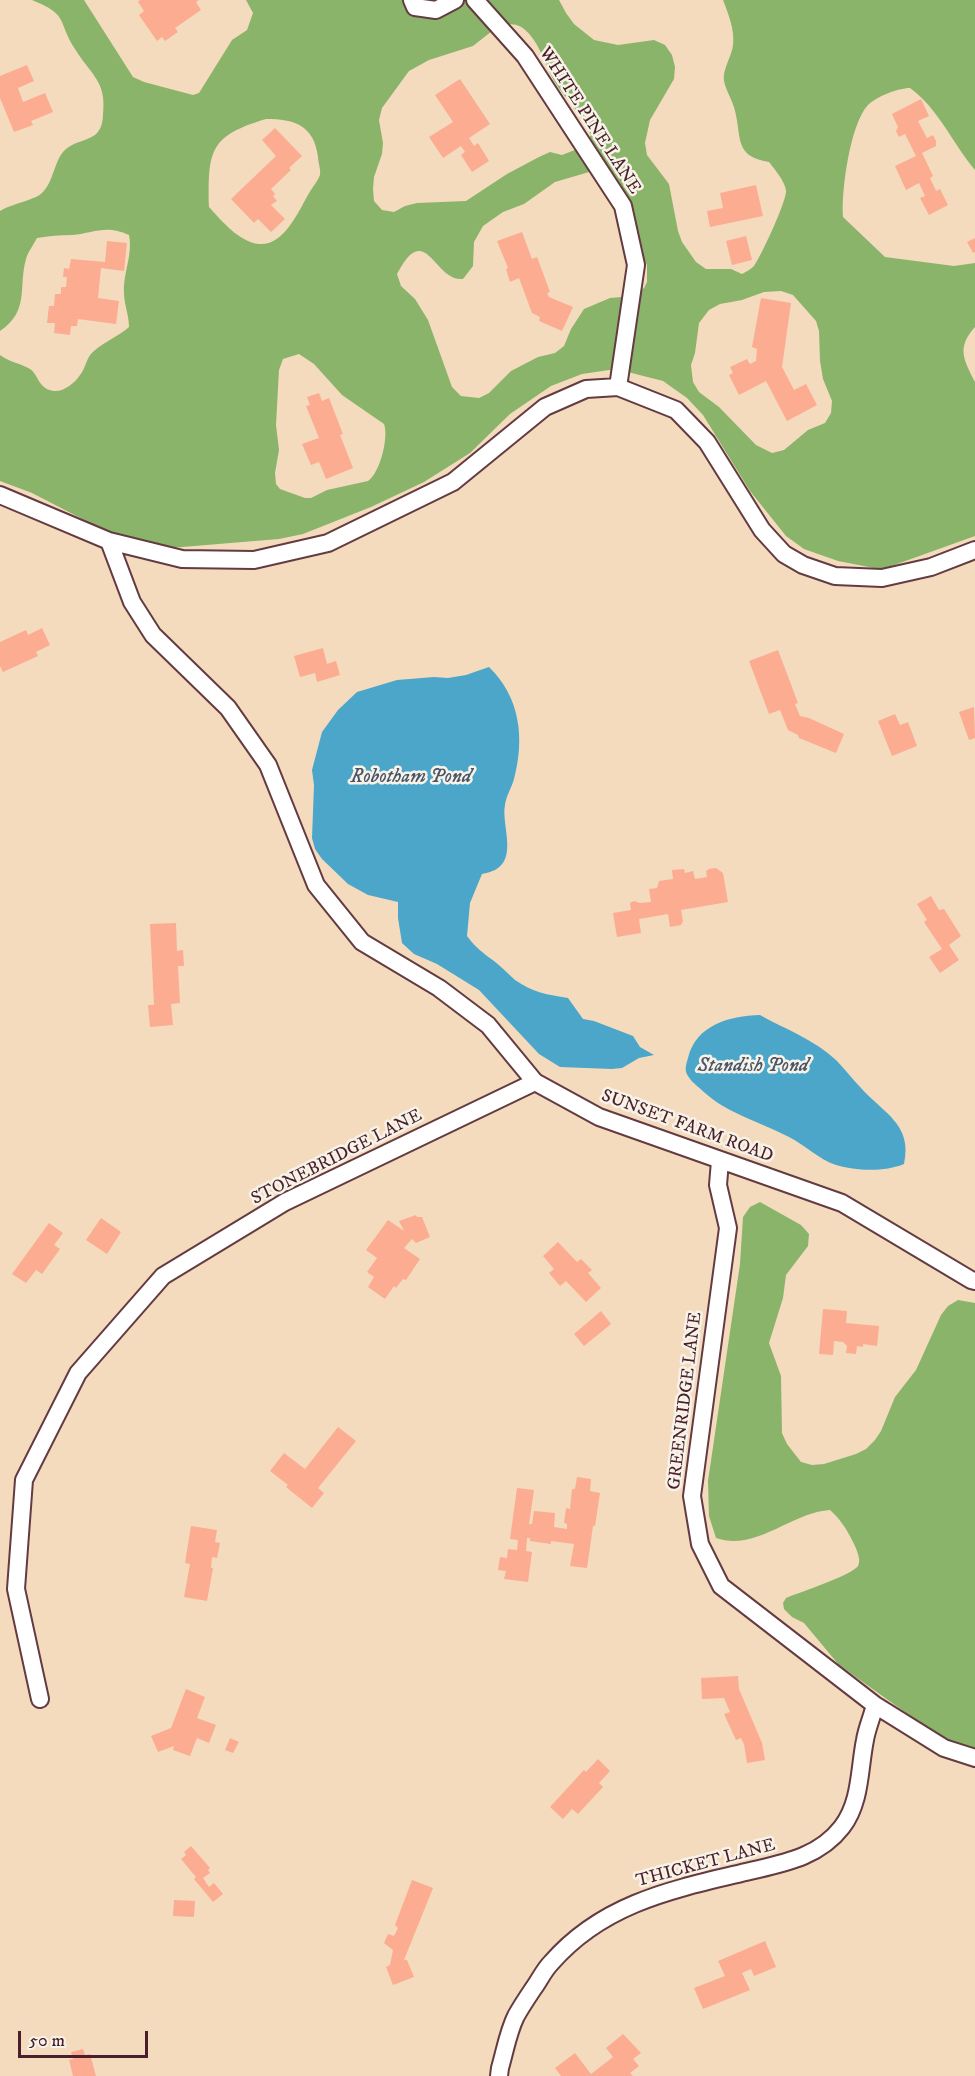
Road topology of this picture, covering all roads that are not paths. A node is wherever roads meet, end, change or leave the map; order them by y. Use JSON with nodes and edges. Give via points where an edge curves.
{"nodes":[{"id":1,"x":412,"y":0,"type":"edge"},
{"id":2,"x":455,"y":0,"type":"edge"},
{"id":3,"x":475,"y":0,"type":"edge"},
{"id":4,"x":618,"y":387,"type":"junction"},
{"id":5,"x":0,"y":495,"type":"edge"},
{"id":6,"x":109,"y":541,"type":"junction"},
{"id":7,"x":975,"y":550,"type":"edge"},
{"id":8,"x":535,"y":1082,"type":"junction"},
{"id":9,"x":720,"y":1161,"type":"junction"},
{"id":10,"x":975,"y":1281,"type":"edge"},
{"id":11,"x":40,"y":1699,"type":"dead end"},
{"id":12,"x":875,"y":1705,"type":"junction"},
{"id":13,"x":975,"y":1758,"type":"edge"},
{"id":14,"x":500,"y":2076,"type":"edge"}],
"edges":[{"from":1,"to":2,"type":"street","via":[[415,7],[436,10]]},
{"from":3,"to":4,"type":"street","name":"WHITE PINE LANE","via":[[525,56],[623,206],[636,265]]},
{"from":4,"to":6,"type":"street","via":[[586,389],[545,407],[453,482],[328,543],[254,560],[182,559]]},
{"from":4,"to":7,"type":"street","via":[[676,410],[707,442],[762,530],[784,554],[803,565],[835,576],[882,578],[931,567]]},
{"from":5,"to":6,"type":"street"},
{"from":6,"to":8,"type":"street","name":"SUNSET FARM ROAD","via":[[132,602],[153,635],[228,708],[268,765],[316,885],[362,942],[439,988],[488,1025]]},
{"from":8,"to":9,"type":"street","name":"SUNSET FARM ROAD","via":[[599,1117]]},
{"from":8,"to":11,"type":"street","name":"STONEBRIDGE LANE","via":[[285,1202],[163,1276],[78,1373],[24,1480],[16,1589]]},
{"from":9,"to":10,"type":"street","name":"SUNSET FARM ROAD","via":[[842,1203]]},
{"from":9,"to":12,"type":"street","name":"GREENRIDGE LANE","via":[[718,1185],[728,1228],[692,1496],[700,1544],[721,1586]]},
{"from":12,"to":13,"type":"street","name":"GREENRIDGE LANE","via":[[944,1748]]},
{"from":12,"to":14,"type":"street","name":"THICKET LANE","via":[[852,1812],[828,1842],[812,1854],[788,1863],[636,1902],[578,1937],[550,1964],[515,2017]]}]}
